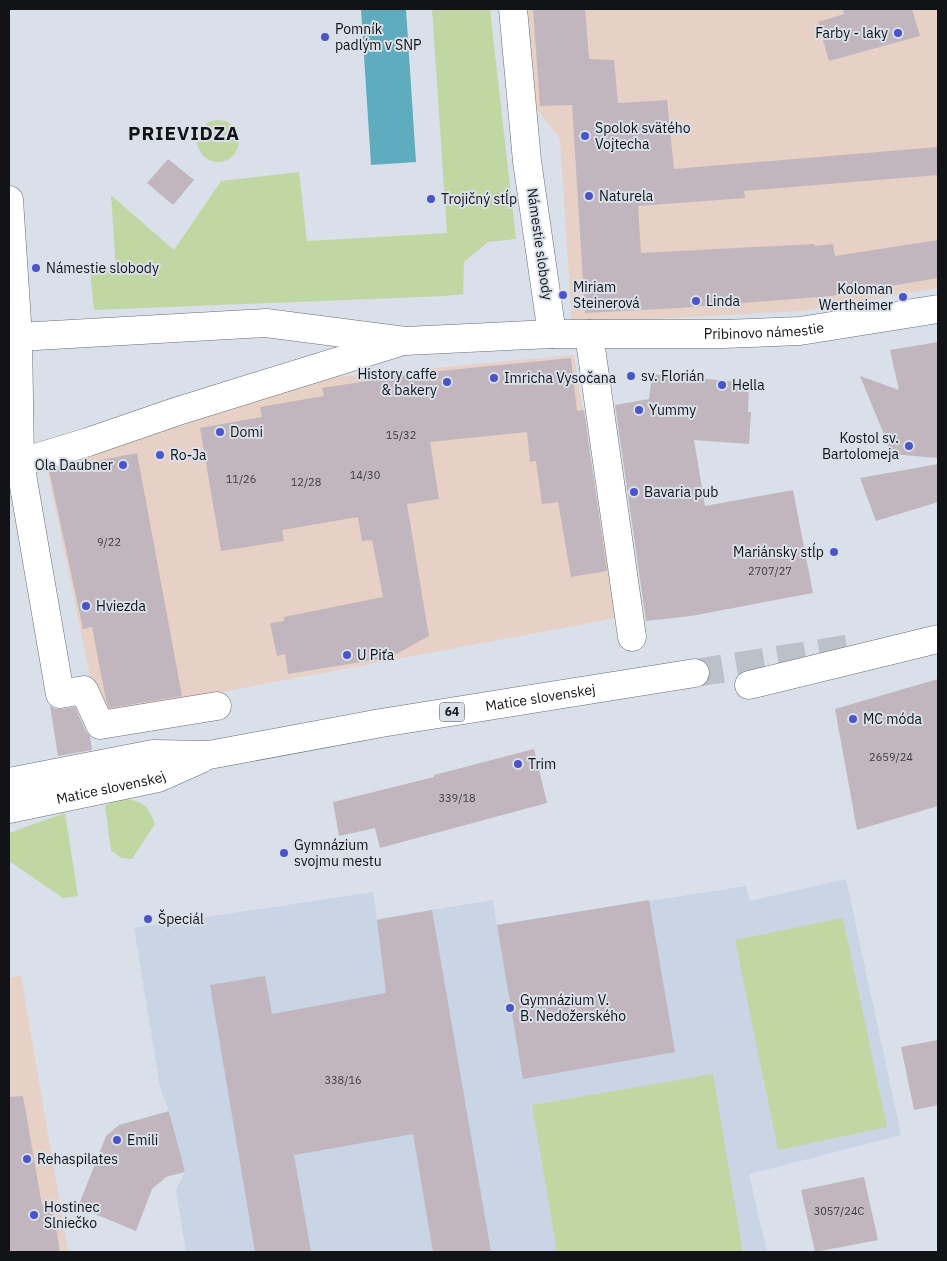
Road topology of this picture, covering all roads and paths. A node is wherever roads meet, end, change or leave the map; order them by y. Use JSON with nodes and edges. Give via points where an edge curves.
{"nodes":[{"id":1,"x":514,"y":9,"type":"edge"},
{"id":2,"x":9,"y":200,"type":"edge"},
{"id":3,"x":938,"y":309,"type":"edge"},
{"id":4,"x":552,"y":334,"type":"junction"},
{"id":5,"x":589,"y":334,"type":"junction"},
{"id":6,"x":18,"y":338,"type":"junction"},
{"id":7,"x":405,"y":341,"type":"junction"},
{"id":8,"x":14,"y":465,"type":"edge"},
{"id":9,"x":632,"y":637,"type":"dead end"},
{"id":10,"x":938,"y":640,"type":"edge"},
{"id":11,"x":695,"y":673,"type":"tunnel mouth"},
{"id":12,"x":749,"y":685,"type":"dead end"},
{"id":13,"x":217,"y":706,"type":"dead end"},
{"id":14,"x":209,"y":755,"type":"junction"},
{"id":15,"x":9,"y":782,"type":"edge"},
{"id":16,"x":9,"y":808,"type":"edge"}],
"edges":[{"from":1,"to":4,"type":"street","name":"Námestie slobody","via":[[527,161]]},
{"from":2,"to":6,"type":"street"},
{"from":3,"to":5,"type":"street","name":"Pribinovo námestie","via":[[800,331]]},
{"from":4,"to":5,"type":"street","name":"Pribinovo námestie"},
{"from":4,"to":7,"type":"street"},
{"from":5,"to":9,"type":"street"},
{"from":6,"to":7,"type":"street","via":[[266,323]]},
{"from":6,"to":8,"type":"street"},
{"from":7,"to":8,"type":"street"},
{"from":8,"to":13,"type":"street","via":[[60,694],[84,690],[100,725]]},
{"from":10,"to":12,"type":"street"},
{"from":11,"to":14,"type":"street","name":"Matice slovenskej","number":"64","via":[[382,723]]},
{"from":14,"to":15,"type":"street","name":"Matice slovenskej","number":"64","via":[[153,754]]},
{"from":14,"to":16,"type":"street","name":"Matice slovenskej","number":"64","via":[[158,778]]}]}
